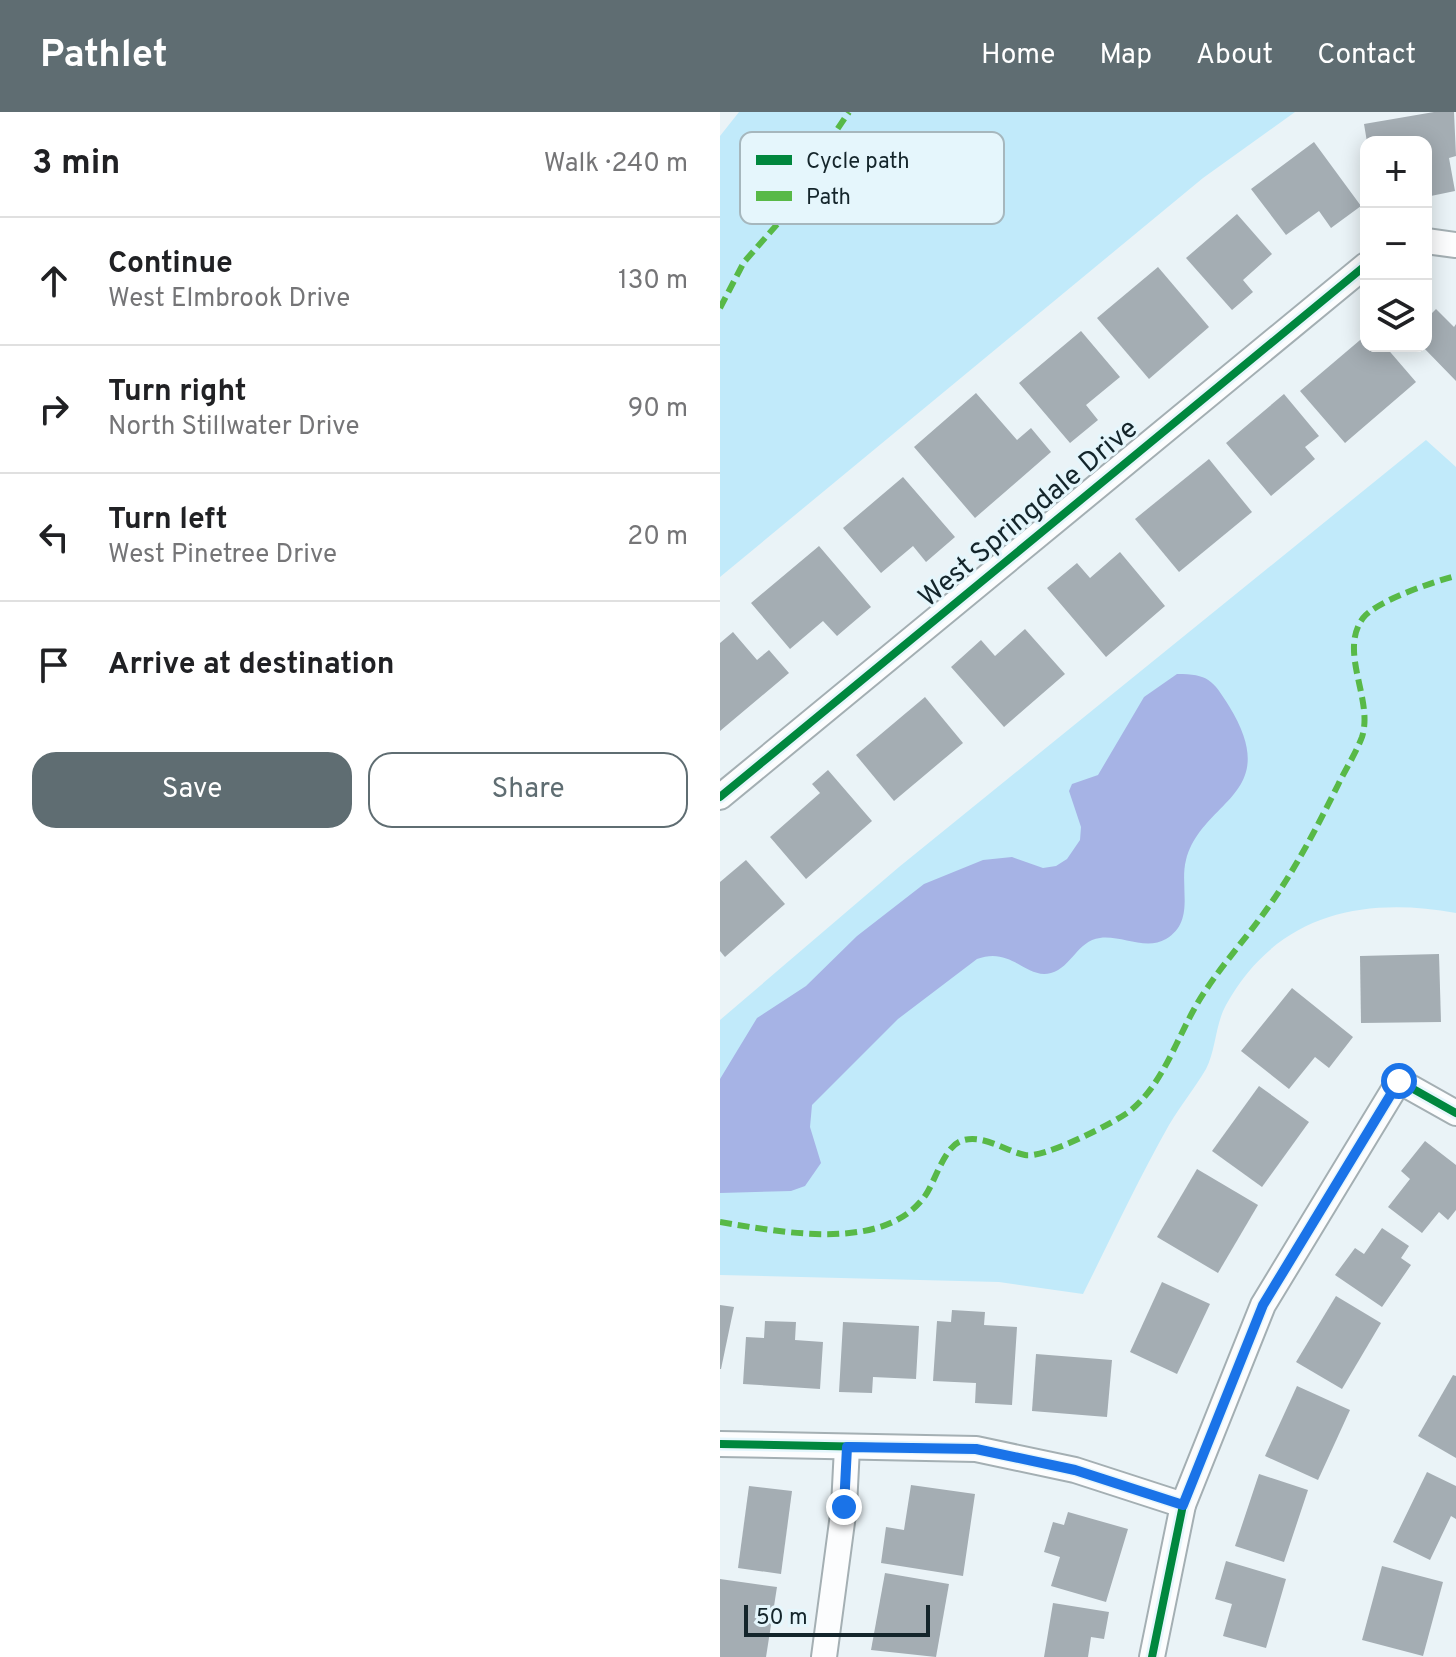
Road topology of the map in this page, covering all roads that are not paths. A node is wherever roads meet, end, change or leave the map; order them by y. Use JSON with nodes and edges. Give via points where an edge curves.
{"nodes":[{"id":1,"x":1432,"y":242,"type":"edge"},
{"id":2,"x":1456,"y":245,"type":"edge"},
{"id":3,"x":1360,"y":270,"type":"edge"},
{"id":4,"x":720,"y":797,"type":"edge"},
{"id":5,"x":1456,"y":1113,"type":"edge"},
{"id":6,"x":720,"y":1444,"type":"edge"},
{"id":7,"x":847,"y":1447,"type":"junction"},
{"id":8,"x":1183,"y":1505,"type":"junction"},
{"id":9,"x":824,"y":1657,"type":"edge"},
{"id":10,"x":1152,"y":1657,"type":"edge"}],
"edges":[{"from":1,"to":2,"type":"street"},
{"from":3,"to":4,"type":"street","name":"West Springdale Drive"},
{"from":5,"to":8,"type":"street","via":[[1399,1081],[1263,1305]]},
{"from":6,"to":7,"type":"street"},
{"from":7,"to":8,"type":"street","via":[[976,1449],[1075,1470]]},
{"from":7,"to":9,"type":"street"},
{"from":8,"to":10,"type":"street"}]}
